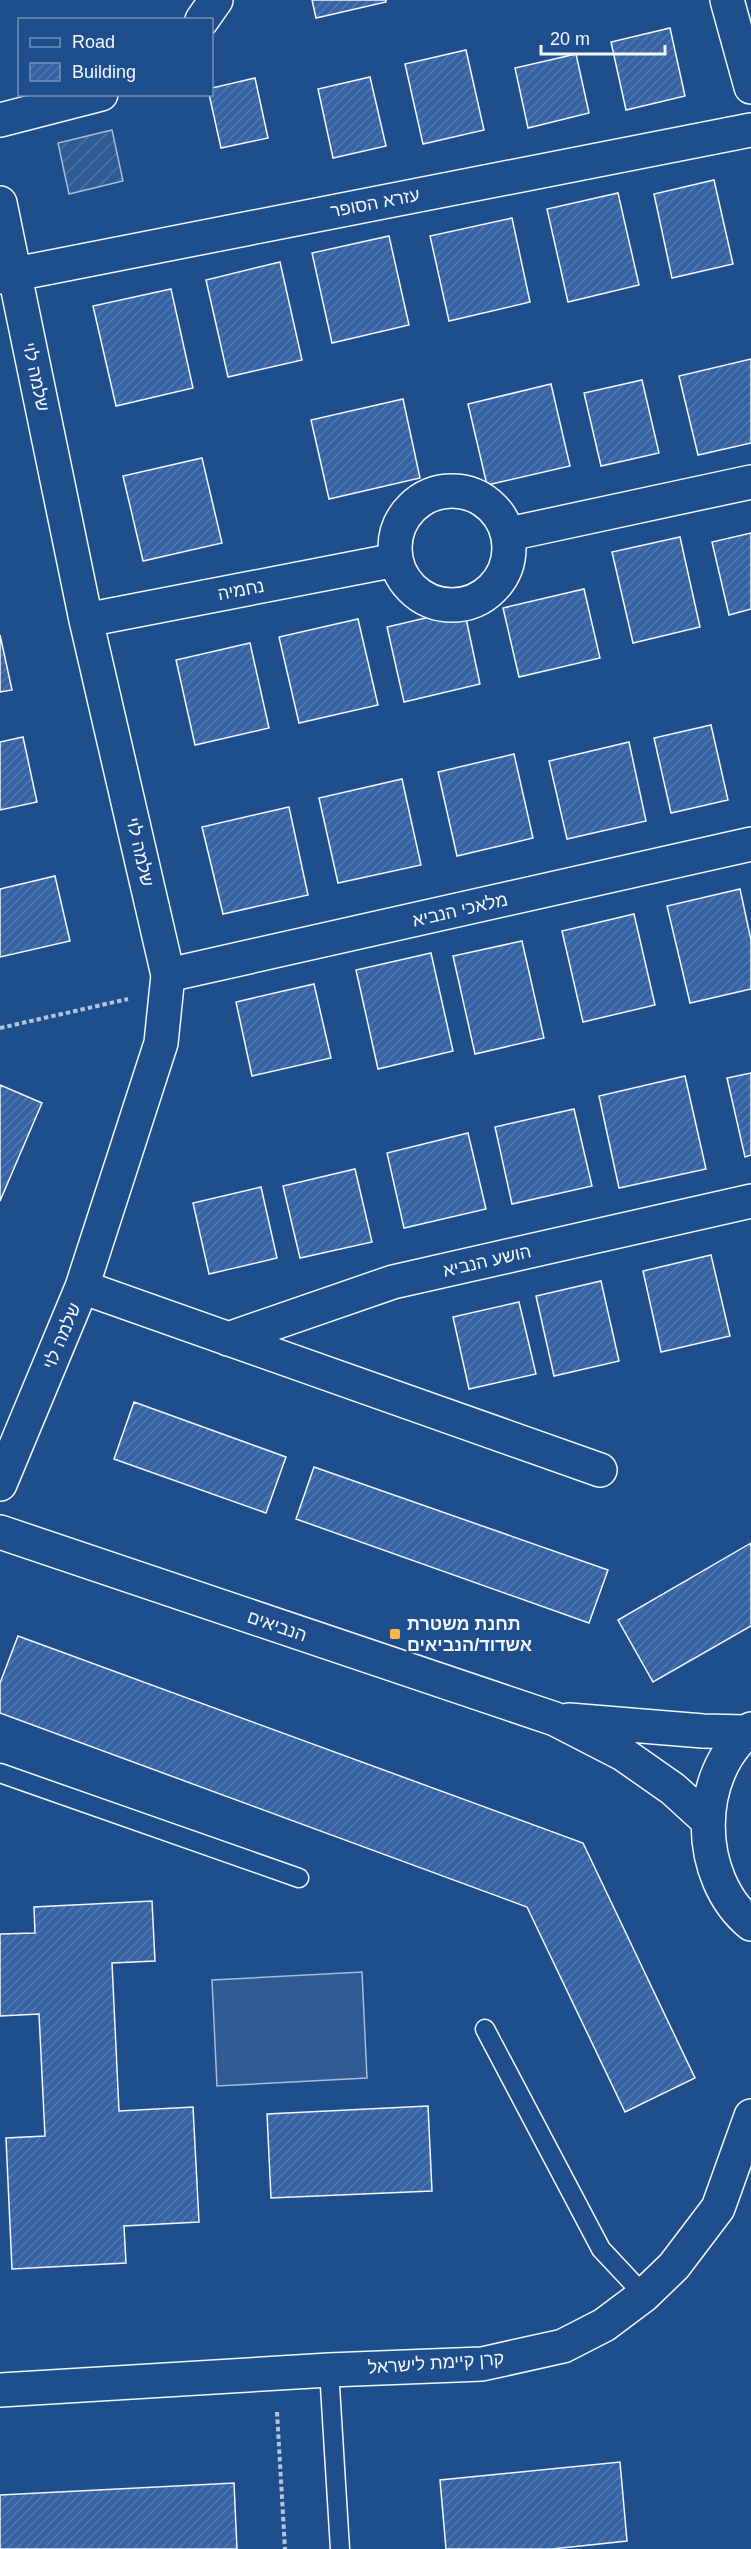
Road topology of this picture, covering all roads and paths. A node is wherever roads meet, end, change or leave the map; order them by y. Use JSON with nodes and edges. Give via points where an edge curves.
{"nodes":[{"id":1,"x":216,"y":0,"type":"edge"},
{"id":2,"x":727,"y":0,"type":"edge"},
{"id":3,"x":202,"y":18,"type":"edge"},
{"id":4,"x":751,"y":87,"type":"edge"},
{"id":5,"x":93,"y":96,"type":"edge"},
{"id":6,"x":0,"y":120,"type":"edge"},
{"id":7,"x":751,"y":130,"type":"edge"},
{"id":8,"x":0,"y":203,"type":"edge"},
{"id":9,"x":7,"y":275,"type":"edge"},
{"id":10,"x":751,"y":482,"type":"edge"},
{"id":11,"x":509,"y":534,"type":"junction"},
{"id":12,"x":396,"y":560,"type":"junction"},
{"id":13,"x":86,"y":620,"type":"junction"},
{"id":14,"x":751,"y":844,"type":"edge"},
{"id":15,"x":168,"y":983,"type":"junction"},
{"id":16,"x":0,"y":1028,"type":"edge"},
{"id":17,"x":751,"y":1201,"type":"edge"},
{"id":18,"x":82,"y":1287,"type":"junction"},
{"id":19,"x":228,"y":1339,"type":"junction"},
{"id":20,"x":600,"y":1470,"type":"dead end"},
{"id":21,"x":0,"y":1484,"type":"edge"},
{"id":22,"x":0,"y":1533,"type":"edge"},
{"id":23,"x":555,"y":1719,"type":"junction"},
{"id":24,"x":749,"y":1731,"type":"edge"},
{"id":25,"x":0,"y":1773,"type":"edge"},
{"id":26,"x":707,"y":1820,"type":"junction"},
{"id":27,"x":299,"y":1878,"type":"dead end"},
{"id":28,"x":750,"y":1927,"type":"edge"},
{"id":29,"x":485,"y":2029,"type":"dead end"},
{"id":30,"x":751,"y":2115,"type":"edge"},
{"id":31,"x":644,"y":2295,"type":"junction"},
{"id":32,"x":329,"y":2370,"type":"junction"},
{"id":33,"x":275,"y":2373,"type":"junction"},
{"id":34,"x":0,"y":2390,"type":"edge"},
{"id":35,"x":285,"y":2549,"type":"edge"},
{"id":36,"x":340,"y":2549,"type":"edge"}],
"edges":[{"from":1,"to":3,"type":"street"},
{"from":2,"to":4,"type":"street"},
{"from":5,"to":6,"type":"street"},
{"from":7,"to":9,"type":"street","name":"עזרא הסופר"},
{"from":8,"to":9,"type":"street","name":"שלמה לוי"},
{"from":9,"to":13,"type":"street","name":"שלמה לוי"},
{"from":10,"to":11,"type":"street"},
{"from":11,"to":12,"type":"street","via":[[490,504],[457,490],[440,492],[423,498],[399,525]]},
{"from":11,"to":12,"type":"street","via":[[510,552],[496,585],[465,604],[430,601],[403,577]]},
{"from":12,"to":13,"type":"street","name":"נחמיה"},
{"from":13,"to":15,"type":"street","name":"שלמה לוי"},
{"from":14,"to":15,"type":"street","name":"מלאכי הנביא"},
{"from":15,"to":16,"type":"path"},
{"from":15,"to":18,"type":"street","name":"שלמה לוי","via":[[161,1043]]},
{"from":17,"to":19,"type":"street","name":"הושע הנביא","via":[[393,1282]]},
{"from":18,"to":19,"type":"street"},
{"from":18,"to":21,"type":"street","name":"שלמה לוי"},
{"from":19,"to":20,"type":"street"},
{"from":22,"to":23,"type":"street","name":"הנביאים"},
{"from":23,"to":24,"type":"street","name":"הנביאים"},
{"from":23,"to":26,"type":"street","name":"הנביאים","via":[[623,1754],[673,1789]]},
{"from":24,"to":26,"type":"street","via":[[727,1758],[713,1788]]},
{"from":25,"to":27,"type":"lane"},
{"from":26,"to":28,"type":"street","via":[[711,1857],[721,1884]]},
{"from":29,"to":31,"type":"lane","via":[[601,2249]]},
{"from":30,"to":31,"type":"street","name":"קרן קיימת לישראל","via":[[718,2208],[674,2266]]},
{"from":31,"to":32,"type":"street","name":"קרן קיימת לישראל","via":[[604,2325],[563,2346],[526,2355],[482,2364]]},
{"from":32,"to":33,"type":"street","name":"קרן קיימת לישראל"},
{"from":32,"to":36,"type":"lane"},
{"from":33,"to":34,"type":"street","name":"קרן קיימת לישראל"},
{"from":33,"to":35,"type":"path"}]}
